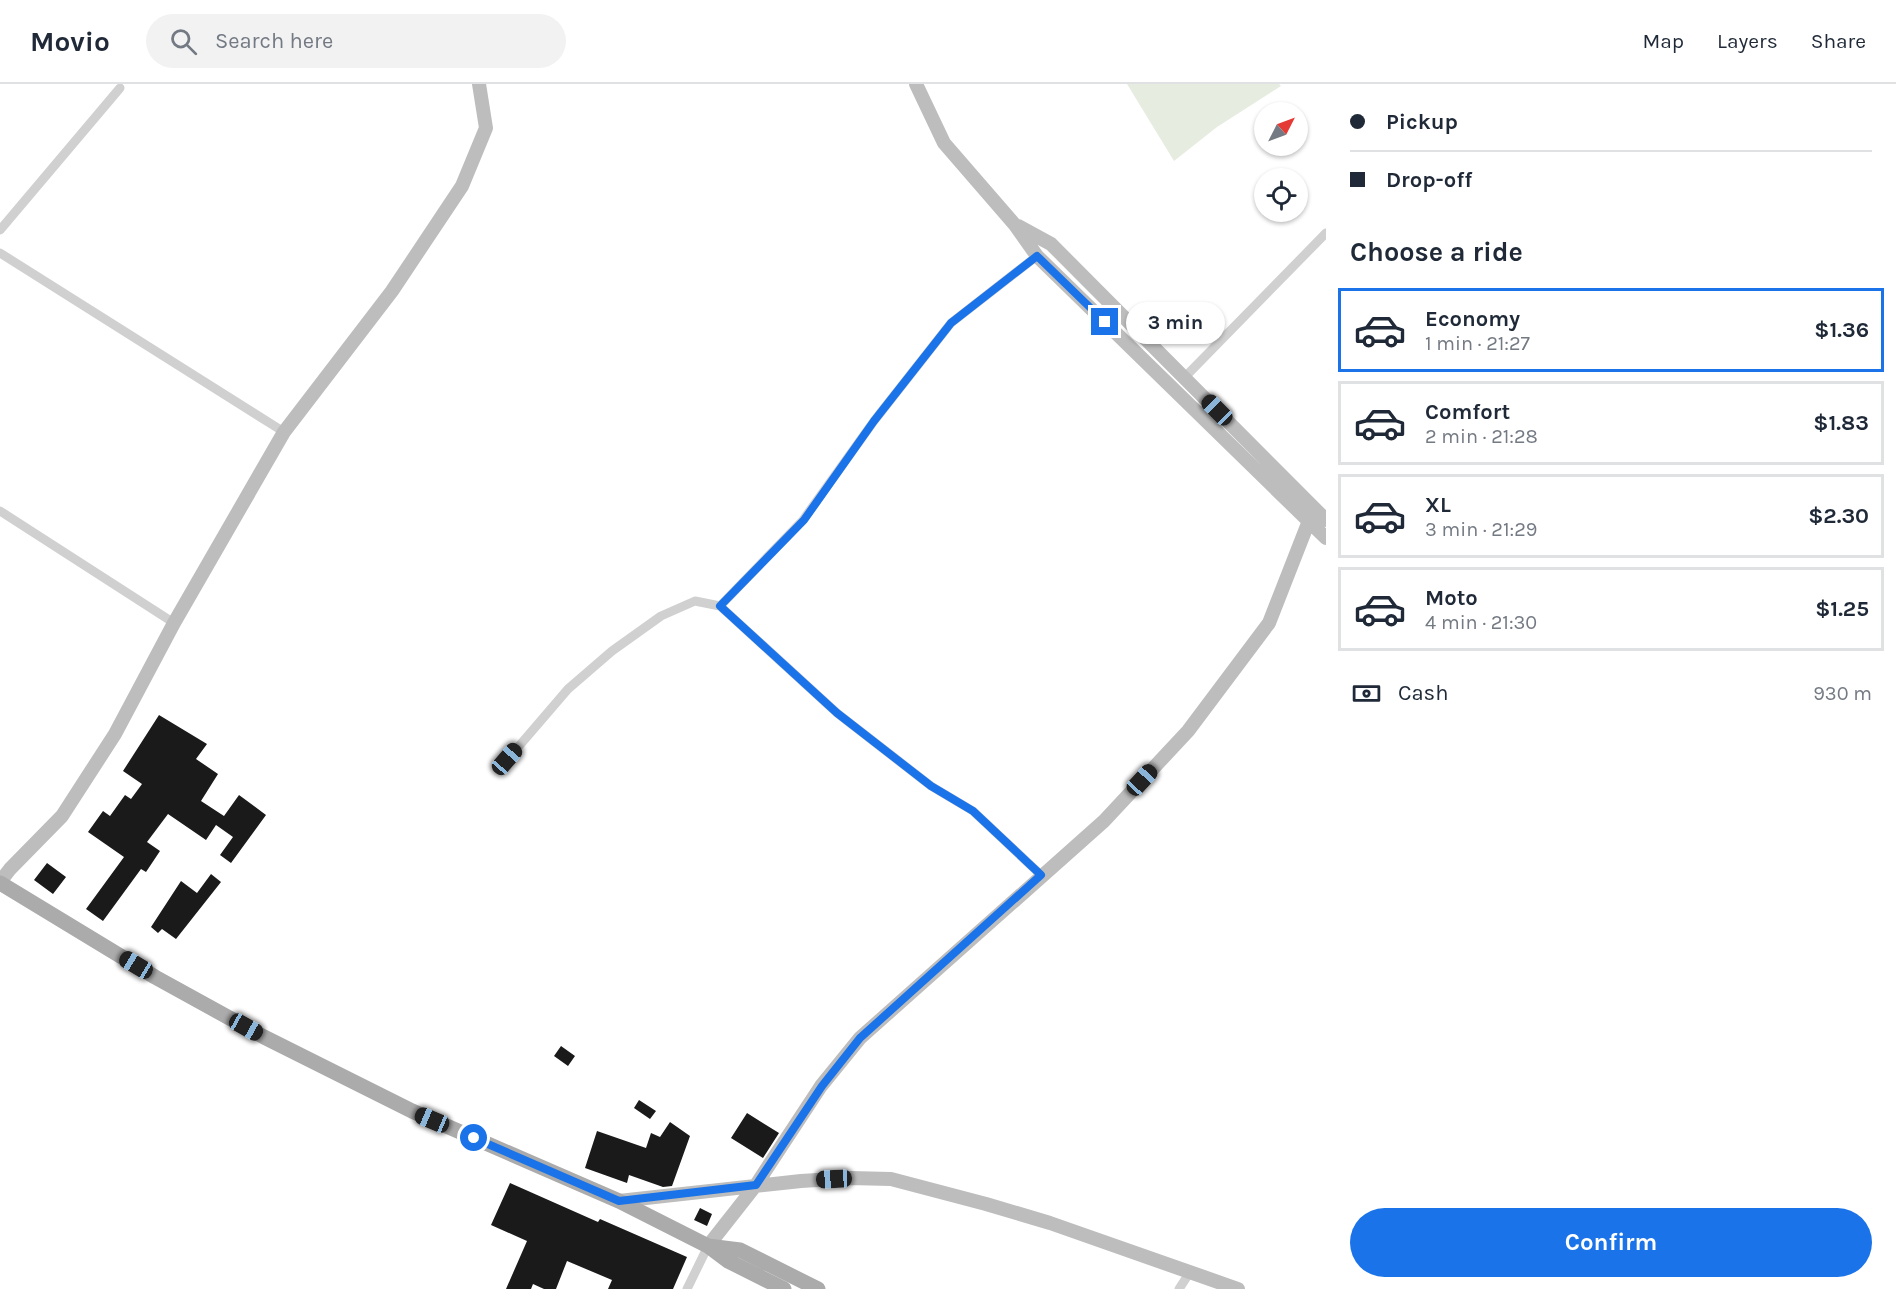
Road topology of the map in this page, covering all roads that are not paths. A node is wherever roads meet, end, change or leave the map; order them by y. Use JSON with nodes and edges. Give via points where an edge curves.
{"nodes":[{"id":1,"x":479,"y":84,"type":"edge"},
{"id":2,"x":916,"y":84,"type":"edge"},
{"id":3,"x":120,"y":88,"type":"dead end"},
{"id":4,"x":1015,"y":225,"type":"junction"},
{"id":5,"x":0,"y":230,"type":"edge"},
{"id":6,"x":1326,"y":234,"type":"edge"},
{"id":7,"x":0,"y":253,"type":"edge"},
{"id":8,"x":1037,"y":256,"type":"junction"},
{"id":9,"x":1184,"y":378,"type":"junction"},
{"id":10,"x":284,"y":432,"type":"junction"},
{"id":11,"x":0,"y":511,"type":"edge"},
{"id":12,"x":1311,"y":514,"type":"junction"},
{"id":13,"x":1326,"y":520,"type":"edge"},
{"id":14,"x":1326,"y":538,"type":"edge"},
{"id":15,"x":720,"y":606,"type":"junction"},
{"id":16,"x":174,"y":623,"type":"junction"},
{"id":17,"x":507,"y":759,"type":"dead end"},
{"id":18,"x":1041,"y":875,"type":"junction"},
{"id":19,"x":0,"y":883,"type":"edge"},
{"id":20,"x":756,"y":1185,"type":"junction"},
{"id":21,"x":619,"y":1201,"type":"junction"},
{"id":22,"x":708,"y":1246,"type":"junction"},
{"id":23,"x":1190,"y":1272,"type":"junction"},
{"id":24,"x":687,"y":1289,"type":"edge"},
{"id":25,"x":784,"y":1289,"type":"edge"},
{"id":26,"x":818,"y":1289,"type":"edge"},
{"id":27,"x":1179,"y":1289,"type":"edge"},
{"id":28,"x":1238,"y":1289,"type":"edge"}],
"edges":[{"from":1,"to":10,"type":"street","via":[[486,128],[462,186],[392,291]]},
{"from":2,"to":4,"type":"street","via":[[944,143]]},
{"from":3,"to":5,"type":"street"},
{"from":4,"to":8,"type":"street"},
{"from":4,"to":9,"type":"street","via":[[1051,244]]},
{"from":6,"to":9,"type":"street"},
{"from":7,"to":10,"type":"street"},
{"from":8,"to":12,"type":"street"},
{"from":8,"to":15,"type":"street","via":[[951,323],[874,421],[804,520]]},
{"from":9,"to":12,"type":"street"},
{"from":10,"to":16,"type":"street"},
{"from":11,"to":16,"type":"street"},
{"from":12,"to":13,"type":"street"},
{"from":12,"to":14,"type":"street"},
{"from":12,"to":18,"type":"street","via":[[1269,623],[1188,730],[1104,821]]},
{"from":15,"to":17,"type":"street","via":[[695,602],[661,616],[612,651],[568,689]]},
{"from":15,"to":18,"type":"street","via":[[837,713],[931,786],[973,811]]},
{"from":16,"to":19,"type":"street","via":[[115,734],[62,816]]},
{"from":18,"to":20,"type":"street","via":[[860,1038],[822,1086]]},
{"from":19,"to":21,"type":"main road","via":[[264,1037],[412,1111]]},
{"from":20,"to":21,"type":"street"},
{"from":20,"to":22,"type":"street"},
{"from":20,"to":23,"type":"street","via":[[891,1179],[986,1203]]},
{"from":21,"to":22,"type":"main road"},
{"from":22,"to":24,"type":"street"},
{"from":22,"to":25,"type":"main road","via":[[728,1261]]},
{"from":22,"to":26,"type":"main road","via":[[740,1250]]},
{"from":23,"to":27,"type":"street"},
{"from":23,"to":28,"type":"street"}]}
